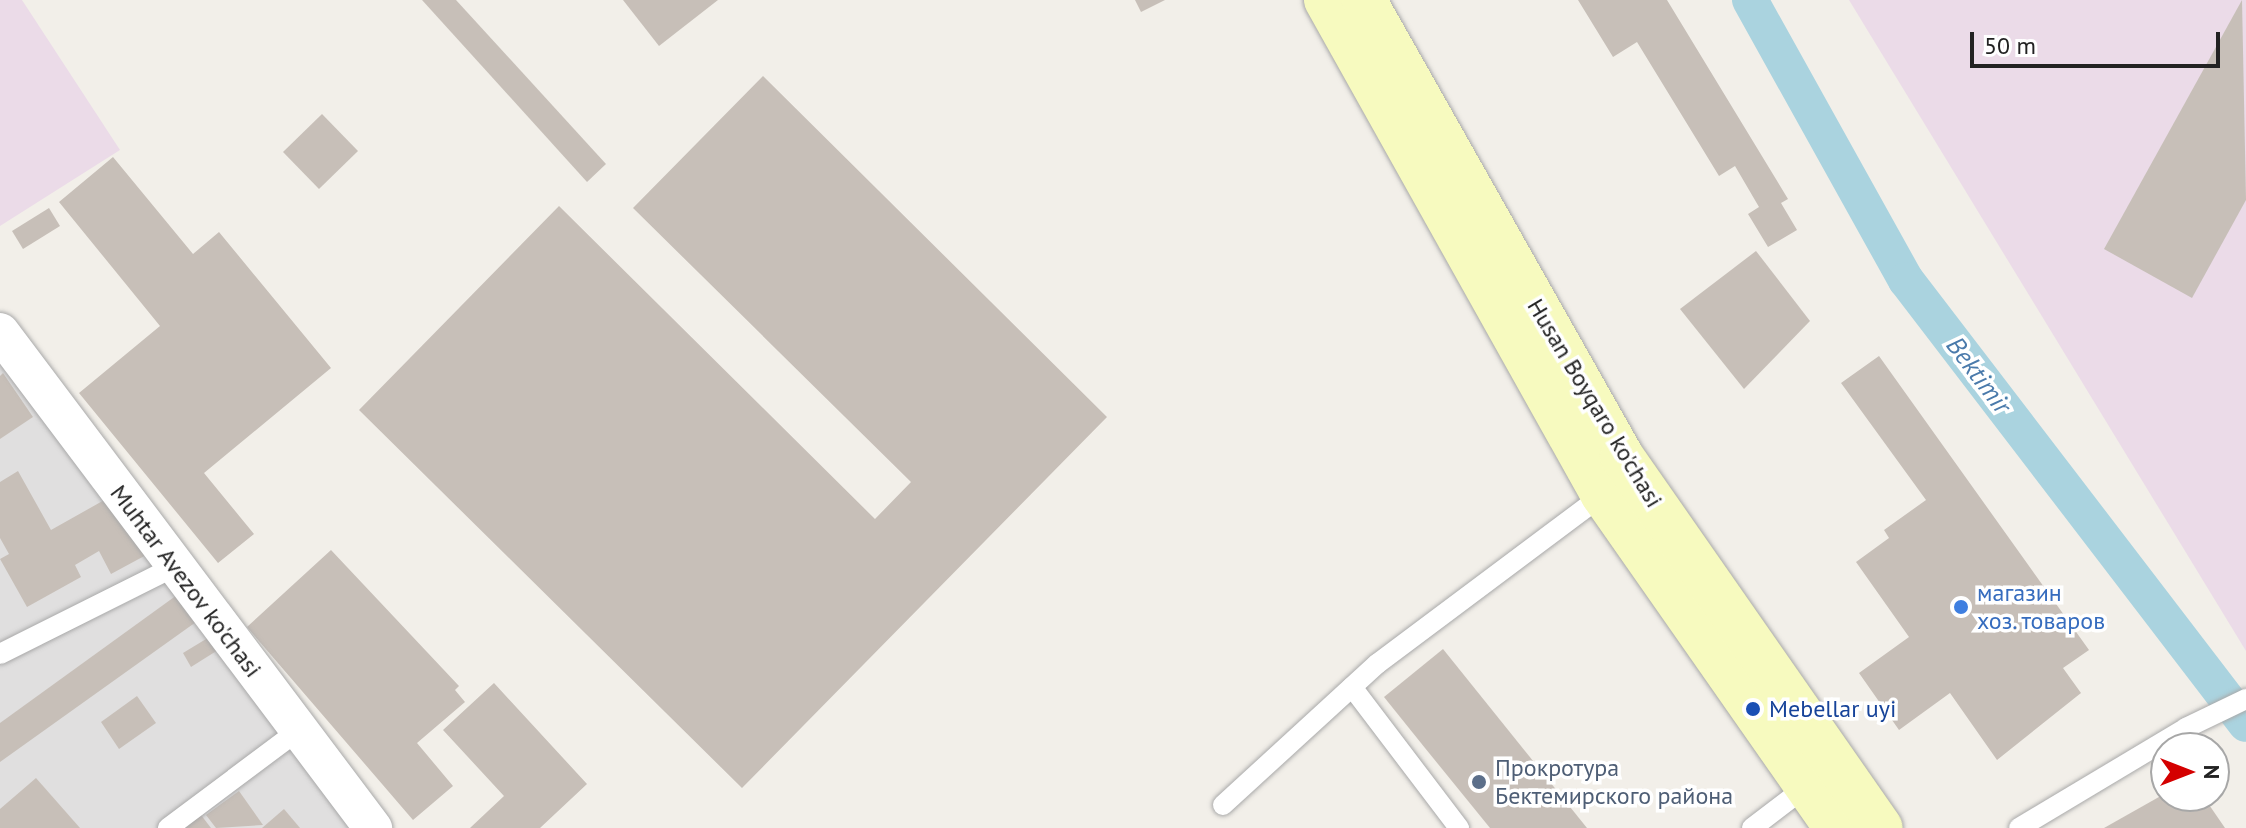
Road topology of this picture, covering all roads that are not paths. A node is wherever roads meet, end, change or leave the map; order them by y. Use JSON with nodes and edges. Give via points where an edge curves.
{"nodes":[{"id":1,"x":1326,"y":0,"type":"edge"},
{"id":2,"x":1364,"y":0,"type":"edge"},
{"id":3,"x":0,"y":332,"type":"edge"},
{"id":4,"x":1603,"y":495,"type":"junction"},
{"id":5,"x":174,"y":567,"type":"junction"},
{"id":6,"x":0,"y":654,"type":"edge"},
{"id":7,"x":1352,"y":687,"type":"junction"},
{"id":8,"x":2246,"y":699,"type":"edge"},
{"id":9,"x":299,"y":730,"type":"junction"},
{"id":10,"x":1807,"y":786,"type":"junction"},
{"id":11,"x":1223,"y":805,"type":"dead end"},
{"id":12,"x":168,"y":828,"type":"edge"},
{"id":13,"x":373,"y":828,"type":"edge"},
{"id":14,"x":1459,"y":828,"type":"edge"},
{"id":15,"x":1752,"y":828,"type":"edge"},
{"id":16,"x":1836,"y":828,"type":"edge"},
{"id":17,"x":1881,"y":828,"type":"edge"},
{"id":18,"x":2019,"y":828,"type":"edge"}],
"edges":[{"from":1,"to":4,"type":"main road","name":"Husan Boyqaro ko'chasi"},
{"from":2,"to":17,"type":"main road","name":"Husan Boyqaro ko'chasi","via":[[1622,457]]},
{"from":3,"to":5,"type":"street","name":"Muhtar Avezov ko'chasi"},
{"from":4,"to":7,"type":"lane"},
{"from":4,"to":10,"type":"main road","name":"Husan Boyqaro ko'chasi"},
{"from":5,"to":6,"type":"lane"},
{"from":5,"to":9,"type":"street","name":"Muhtar Avezov ko'chasi"},
{"from":7,"to":11,"type":"lane"},
{"from":7,"to":14,"type":"lane"},
{"from":8,"to":18,"type":"lane","via":[[2186,728]]},
{"from":9,"to":12,"type":"lane"},
{"from":9,"to":13,"type":"street","name":"Muhtar Avezov ko'chasi"},
{"from":10,"to":15,"type":"lane"},
{"from":10,"to":16,"type":"main road","name":"Husan Boyqaro ko'chasi"}]}
